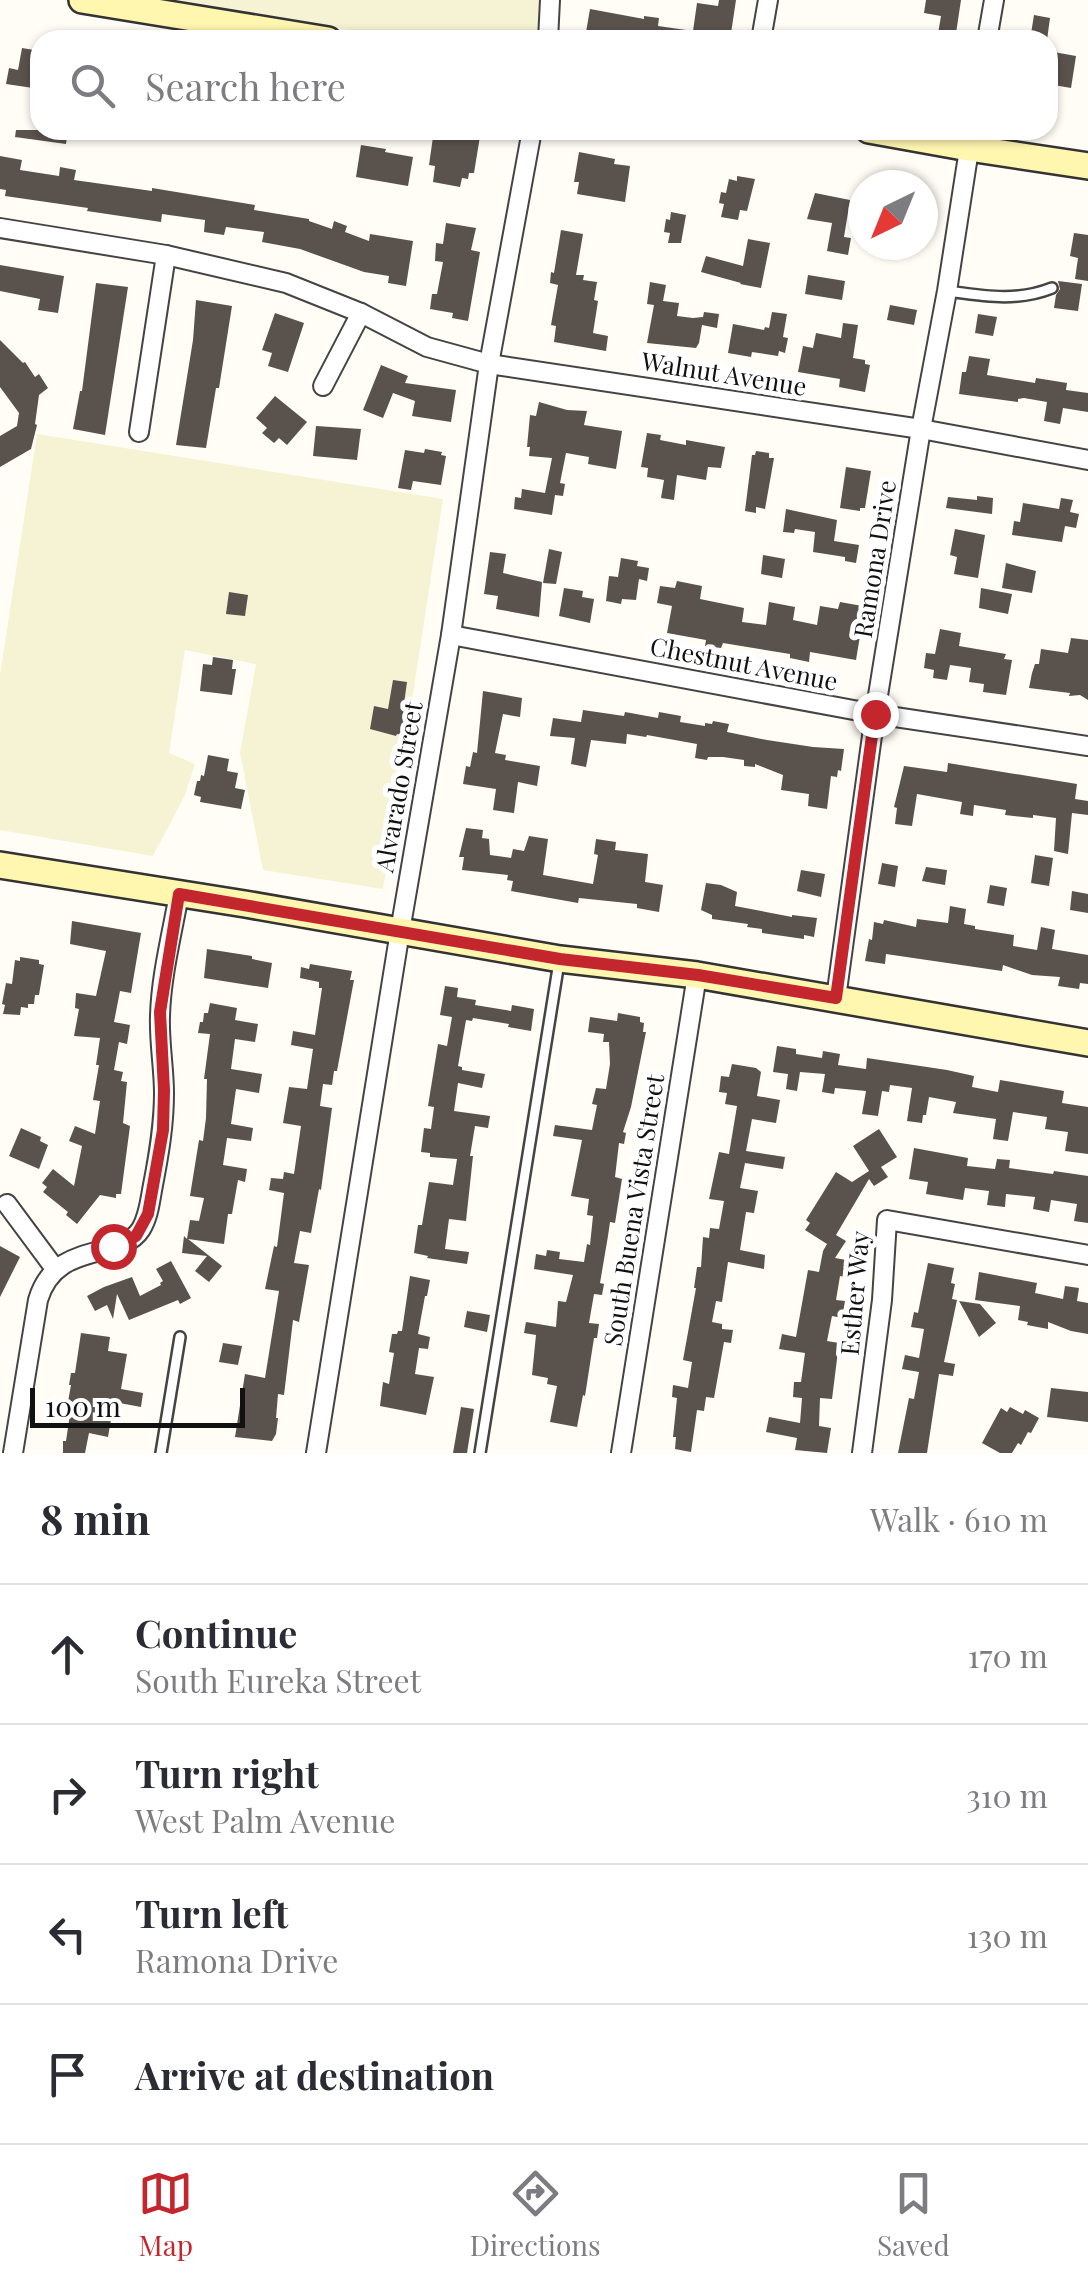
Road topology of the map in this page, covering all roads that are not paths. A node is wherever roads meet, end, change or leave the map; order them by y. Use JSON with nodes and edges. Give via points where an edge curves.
{"nodes":[{"id":1,"x":82,"y":0,"type":"edge"},
{"id":2,"x":550,"y":0,"type":"edge"},
{"id":3,"x":768,"y":0,"type":"edge"},
{"id":4,"x":994,"y":0,"type":"edge"},
{"id":5,"x":266,"y":30,"type":"edge"},
{"id":6,"x":548,"y":30,"type":"edge"},
{"id":7,"x":763,"y":30,"type":"edge"},
{"id":8,"x":989,"y":30,"type":"edge"},
{"id":9,"x":530,"y":140,"type":"edge"},
{"id":10,"x":970,"y":140,"type":"edge"},
{"id":11,"x":974,"y":140,"type":"edge"},
{"id":12,"x":1088,"y":166,"type":"edge"},
{"id":13,"x":0,"y":228,"type":"edge"},
{"id":14,"x":166,"y":255,"type":"junction"},
{"id":15,"x":1052,"y":288,"type":"dead end"},
{"id":16,"x":948,"y":292,"type":"junction"},
{"id":17,"x":361,"y":313,"type":"junction"},
{"id":18,"x":489,"y":364,"type":"junction"},
{"id":19,"x":322,"y":386,"type":"dead end"},
{"id":20,"x":921,"y":429,"type":"junction"},
{"id":21,"x":140,"y":432,"type":"dead end"},
{"id":22,"x":1088,"y":460,"type":"edge"},
{"id":23,"x":451,"y":635,"type":"junction"},
{"id":24,"x":875,"y":714,"type":"junction"},
{"id":25,"x":1088,"y":746,"type":"edge"},
{"id":26,"x":0,"y":864,"type":"edge"},
{"id":27,"x":179,"y":894,"type":"junction"},
{"id":28,"x":400,"y":931,"type":"junction"},
{"id":29,"x":560,"y":959,"type":"junction"},
{"id":30,"x":698,"y":975,"type":"junction"},
{"id":31,"x":836,"y":998,"type":"junction"},
{"id":32,"x":1088,"y":1044,"type":"edge"},
{"id":33,"x":7,"y":1204,"type":"dead end"},
{"id":34,"x":1088,"y":1255,"type":"edge"},
{"id":35,"x":56,"y":1270,"type":"junction"},
{"id":36,"x":180,"y":1336,"type":"dead end"},
{"id":37,"x":13,"y":1453,"type":"edge"},
{"id":38,"x":161,"y":1453,"type":"edge"},
{"id":39,"x":316,"y":1453,"type":"edge"},
{"id":40,"x":480,"y":1453,"type":"edge"},
{"id":41,"x":620,"y":1453,"type":"edge"},
{"id":42,"x":862,"y":1453,"type":"edge"}],
"edges":[{"from":1,"to":5,"type":"street"},
{"from":2,"to":6,"type":"street"},
{"from":3,"to":7,"type":"street"},
{"from":4,"to":8,"type":"street"},
{"from":9,"to":18,"type":"street","name":"Alvarado Street"},
{"from":10,"to":16,"type":"street","name":"Ramona Drive"},
{"from":11,"to":12,"type":"street"},
{"from":13,"to":14,"type":"street","name":"Walnut Avenue"},
{"from":14,"to":17,"type":"street","name":"Walnut Avenue","via":[[286,283]]},
{"from":14,"to":21,"type":"street"},
{"from":15,"to":16,"type":"lane","via":[[1007,298]]},
{"from":16,"to":20,"type":"street","name":"Ramona Drive"},
{"from":17,"to":18,"type":"street","name":"Walnut Avenue","via":[[427,347]]},
{"from":17,"to":19,"type":"street"},
{"from":18,"to":20,"type":"street","name":"Walnut Avenue"},
{"from":18,"to":23,"type":"street","name":"Alvarado Street"},
{"from":20,"to":22,"type":"street","name":"Walnut Avenue"},
{"from":20,"to":24,"type":"street","name":"Ramona Drive"},
{"from":23,"to":24,"type":"street","name":"Chestnut Avenue"},
{"from":23,"to":28,"type":"street","name":"Alvarado Street"},
{"from":24,"to":25,"type":"street","name":"Chestnut Avenue"},
{"from":24,"to":31,"type":"street","name":"Ramona Drive"},
{"from":26,"to":27,"type":"street"},
{"from":27,"to":28,"type":"street"},
{"from":27,"to":35,"type":"street","via":[[160,1012],[163,1130],[148,1214],[127,1241]]},
{"from":28,"to":29,"type":"street"},
{"from":28,"to":39,"type":"street","name":"Alvarado Street"},
{"from":29,"to":30,"type":"street"},
{"from":29,"to":40,"type":"lane"},
{"from":30,"to":31,"type":"street"},
{"from":30,"to":41,"type":"street","name":"South Buena Vista Street"},
{"from":31,"to":32,"type":"street"},
{"from":33,"to":35,"type":"street"},
{"from":34,"to":42,"type":"street","name":"Esther Way","via":[[887,1220]]},
{"from":35,"to":37,"type":"street","via":[[38,1300]]},
{"from":36,"to":38,"type":"lane"}]}
